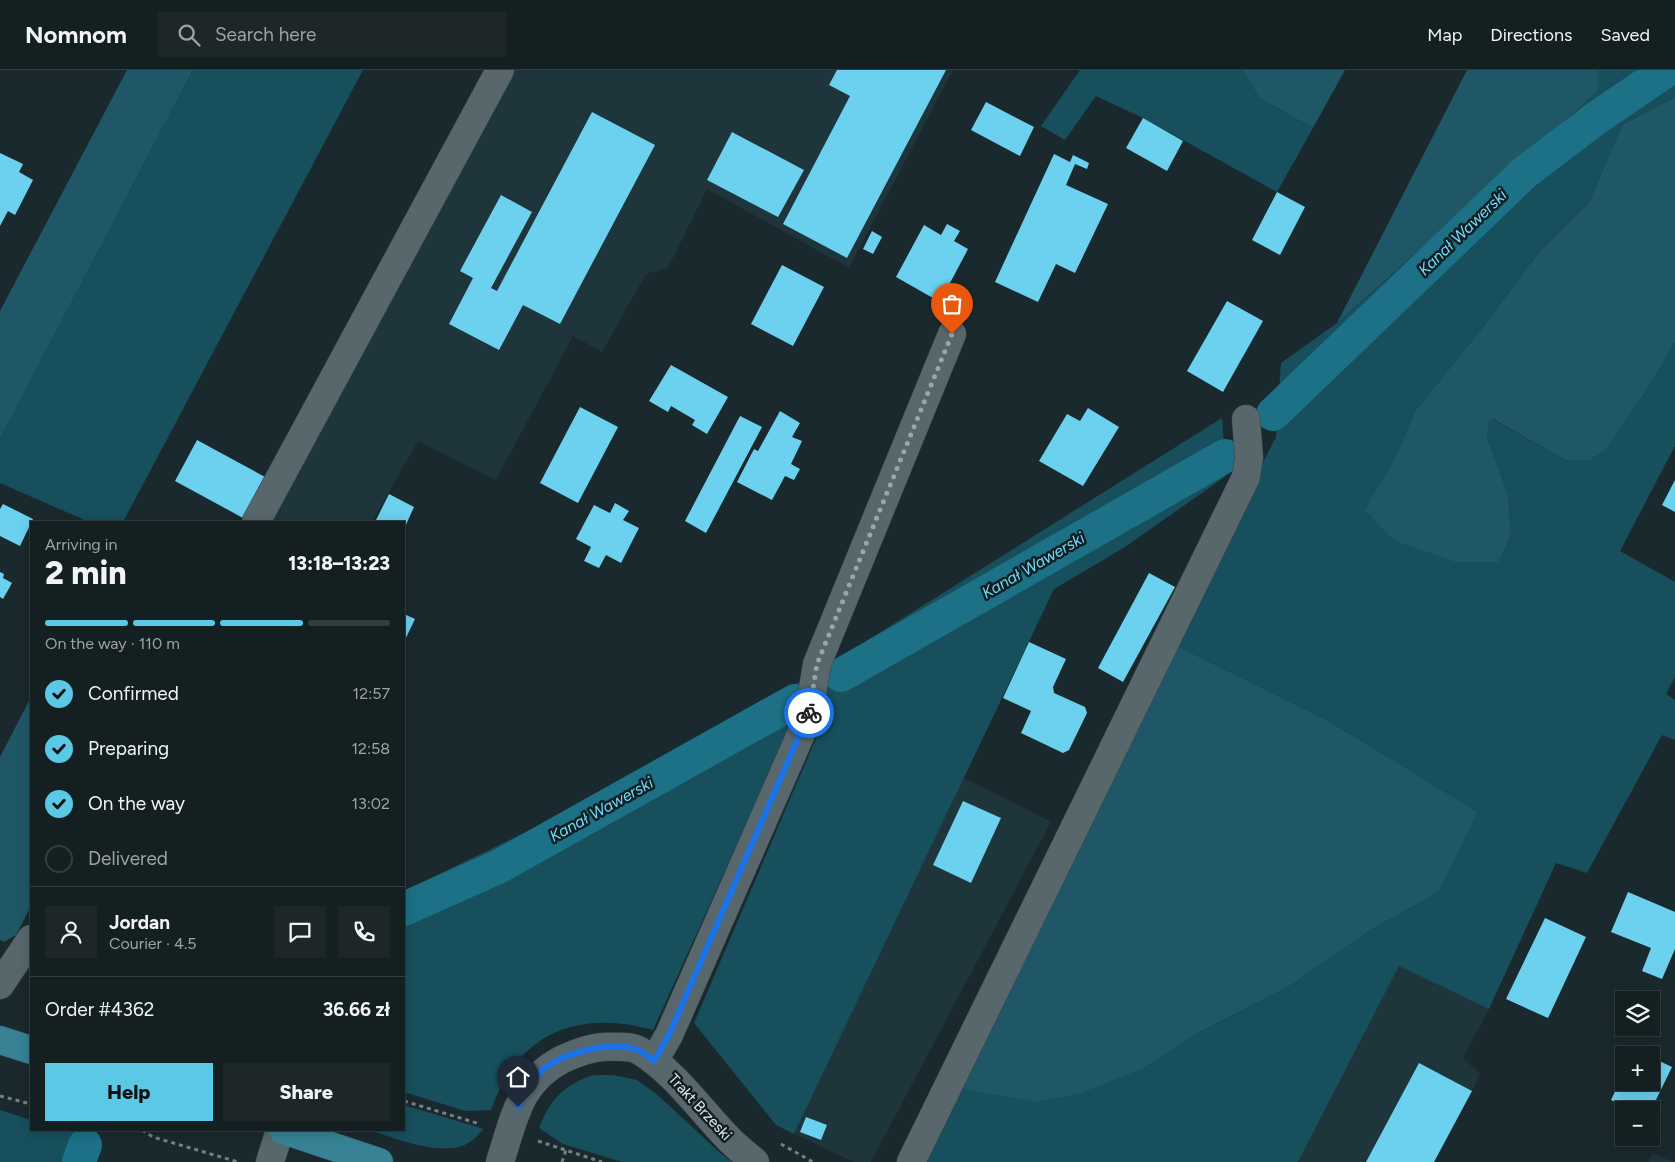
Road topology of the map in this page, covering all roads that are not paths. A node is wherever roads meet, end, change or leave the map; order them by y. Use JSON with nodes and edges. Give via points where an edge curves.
{"nodes":[{"id":1,"x":500,"y":70,"type":"edge"},
{"id":2,"x":952,"y":334,"type":"dead end"},
{"id":3,"x":1246,"y":419,"type":"dead end"},
{"id":4,"x":257,"y":521,"type":"edge"},
{"id":5,"x":30,"y":940,"type":"edge"},
{"id":6,"x":0,"y":985,"type":"edge"},
{"id":7,"x":0,"y":1040,"type":"edge"},
{"id":8,"x":30,"y":1050,"type":"edge"},
{"id":9,"x":654,"y":1061,"type":"junction"},
{"id":10,"x":281,"y":1131,"type":"edge"},
{"id":11,"x":284,"y":1131,"type":"edge"},
{"id":12,"x":270,"y":1162,"type":"edge"},
{"id":13,"x":379,"y":1162,"type":"edge"},
{"id":14,"x":500,"y":1162,"type":"edge"},
{"id":15,"x":755,"y":1162,"type":"edge"},
{"id":16,"x":911,"y":1162,"type":"edge"}],
"edges":[{"from":1,"to":4,"type":"street"},
{"from":2,"to":9,"type":"street","via":[[817,664],[808,718],[669,1035]]},
{"from":3,"to":16,"type":"street","via":[[1250,457],[1246,477]]},
{"from":5,"to":6,"type":"street"},
{"from":7,"to":8,"type":"main road"},
{"from":9,"to":14,"type":"street","name":"Trakt Brzeski","via":[[638,1050],[618,1046],[572,1055],[545,1068],[527,1089]]},
{"from":9,"to":15,"type":"street","name":"Trakt Brzeski","via":[[672,1076],[728,1139]]},
{"from":10,"to":12,"type":"street"},
{"from":11,"to":13,"type":"main road"}]}
